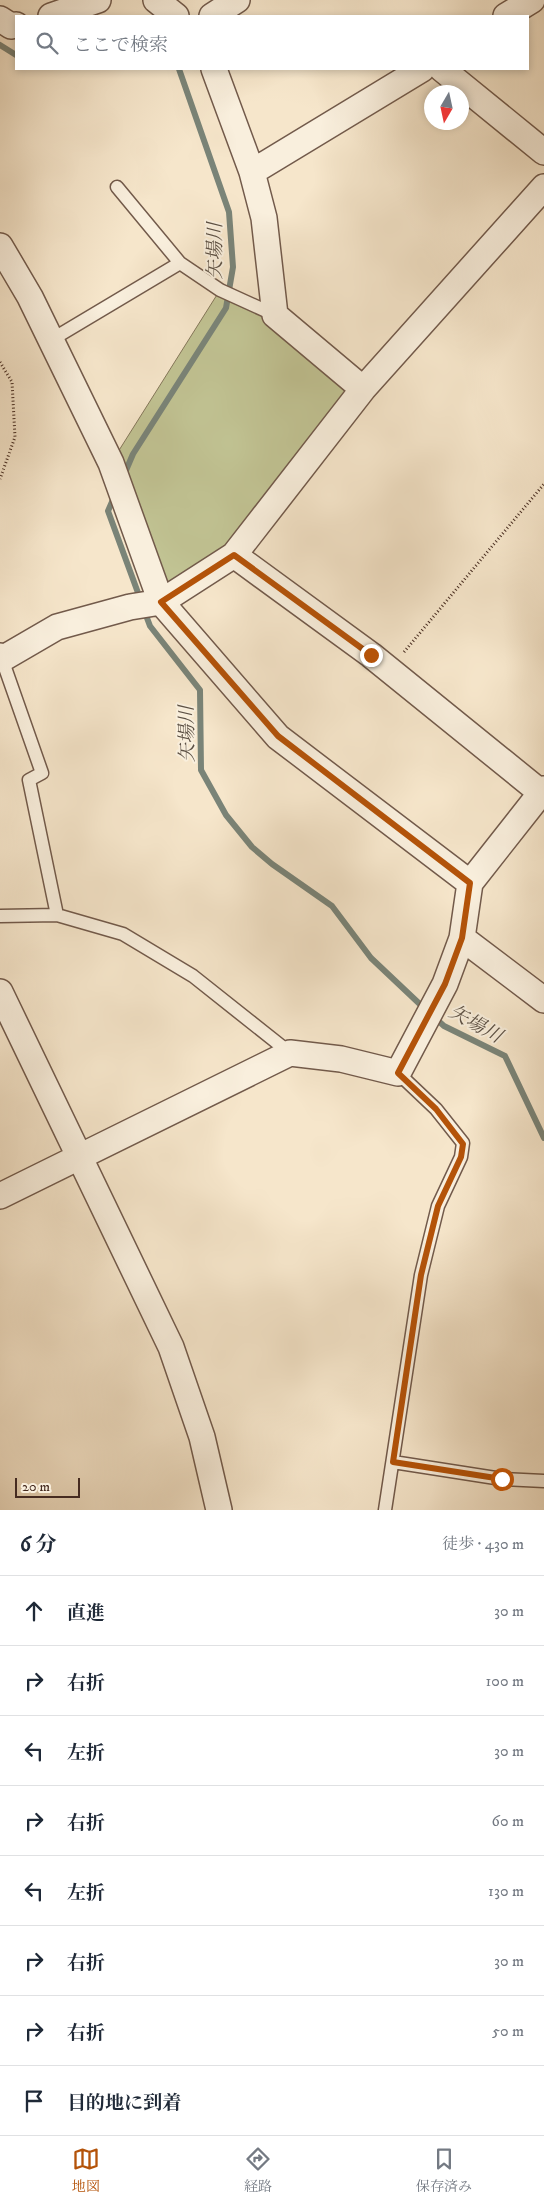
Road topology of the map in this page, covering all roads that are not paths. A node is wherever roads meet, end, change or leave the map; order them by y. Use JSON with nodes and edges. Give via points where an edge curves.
{"nodes":[{"id":1,"x":98,"y":0,"type":"edge"},
{"id":2,"x":156,"y":0,"type":"edge"},
{"id":3,"x":237,"y":0,"type":"edge"},
{"id":4,"x":532,"y":0,"type":"edge"},
{"id":5,"x":54,"y":15,"type":"edge"},
{"id":6,"x":175,"y":15,"type":"edge"},
{"id":7,"x":214,"y":15,"type":"edge"},
{"id":8,"x":508,"y":15,"type":"edge"},
{"id":9,"x":0,"y":19,"type":"edge"},
{"id":10,"x":15,"y":26,"type":"edge"},
{"id":11,"x":214,"y":70,"type":"edge"},
{"id":12,"x":420,"y":70,"type":"edge"},
{"id":13,"x":443,"y":70,"type":"edge"},
{"id":14,"x":544,"y":152,"type":"edge"},
{"id":15,"x":252,"y":172,"type":"junction"},
{"id":16,"x":117,"y":187,"type":"dead end"},
{"id":17,"x":544,"y":187,"type":"edge"},
{"id":18,"x":0,"y":246,"type":"edge"},
{"id":19,"x":180,"y":263,"type":"junction"},
{"id":20,"x":275,"y":315,"type":"junction"},
{"id":21,"x":51,"y":340,"type":"junction"},
{"id":22,"x":364,"y":389,"type":"junction"},
{"id":23,"x":234,"y":555,"type":"junction"},
{"id":24,"x":161,"y":602,"type":"junction"},
{"id":25,"x":1,"y":658,"type":"edge"},
{"id":26,"x":543,"y":792,"type":"edge"},
{"id":27,"x":470,"y":883,"type":"junction"},
{"id":28,"x":57,"y":915,"type":"junction"},
{"id":29,"x":0,"y":916,"type":"edge"},
{"id":30,"x":462,"y":938,"type":"junction"},
{"id":31,"x":0,"y":992,"type":"edge"},
{"id":32,"x":544,"y":1000,"type":"edge"},
{"id":33,"x":290,"y":1053,"type":"junction"},
{"id":34,"x":398,"y":1073,"type":"junction"},
{"id":35,"x":78,"y":1158,"type":"junction"},
{"id":36,"x":0,"y":1196,"type":"edge"},
{"id":37,"x":393,"y":1462,"type":"junction"},
{"id":38,"x":544,"y":1481,"type":"edge"},
{"id":39,"x":219,"y":1510,"type":"edge"},
{"id":40,"x":385,"y":1510,"type":"edge"}],
"edges":[{"from":1,"to":5,"type":"street"},
{"from":2,"to":6,"type":"street"},
{"from":3,"to":7,"type":"street"},
{"from":4,"to":8,"type":"street"},
{"from":9,"to":10,"type":"street"},
{"from":11,"to":15,"type":"street"},
{"from":12,"to":15,"type":"street"},
{"from":13,"to":14,"type":"street"},
{"from":15,"to":20,"type":"street","via":[[264,218]]},
{"from":16,"to":19,"type":"lane"},
{"from":17,"to":22,"type":"street"},
{"from":18,"to":21,"type":"street"},
{"from":19,"to":20,"type":"lane","via":[[220,290]]},
{"from":19,"to":21,"type":"lane"},
{"from":20,"to":22,"type":"street"},
{"from":21,"to":24,"type":"street","via":[[111,463]]},
{"from":22,"to":23,"type":"street"},
{"from":23,"to":24,"type":"street"},
{"from":23,"to":26,"type":"street","via":[[389,670]]},
{"from":24,"to":25,"type":"street","via":[[57,627]]},
{"from":24,"to":27,"type":"street","via":[[278,736]]},
{"from":25,"to":28,"type":"lane","via":[[42,773],[29,780]]},
{"from":26,"to":27,"type":"street"},
{"from":27,"to":30,"type":"street"},
{"from":28,"to":29,"type":"lane"},
{"from":28,"to":33,"type":"lane","via":[[123,934],[193,976]]},
{"from":30,"to":32,"type":"street"},
{"from":30,"to":34,"type":"street","via":[[445,984]]},
{"from":31,"to":35,"type":"street"},
{"from":33,"to":34,"type":"street","via":[[341,1059]]},
{"from":33,"to":35,"type":"street"},
{"from":34,"to":37,"type":"lane","via":[[436,1109],[463,1144],[461,1157],[438,1206],[421,1275]]},
{"from":35,"to":36,"type":"street"},
{"from":35,"to":39,"type":"street","via":[[171,1347],[202,1437]]},
{"from":37,"to":38,"type":"lane","via":[[502,1479]]},
{"from":37,"to":40,"type":"lane"}]}
